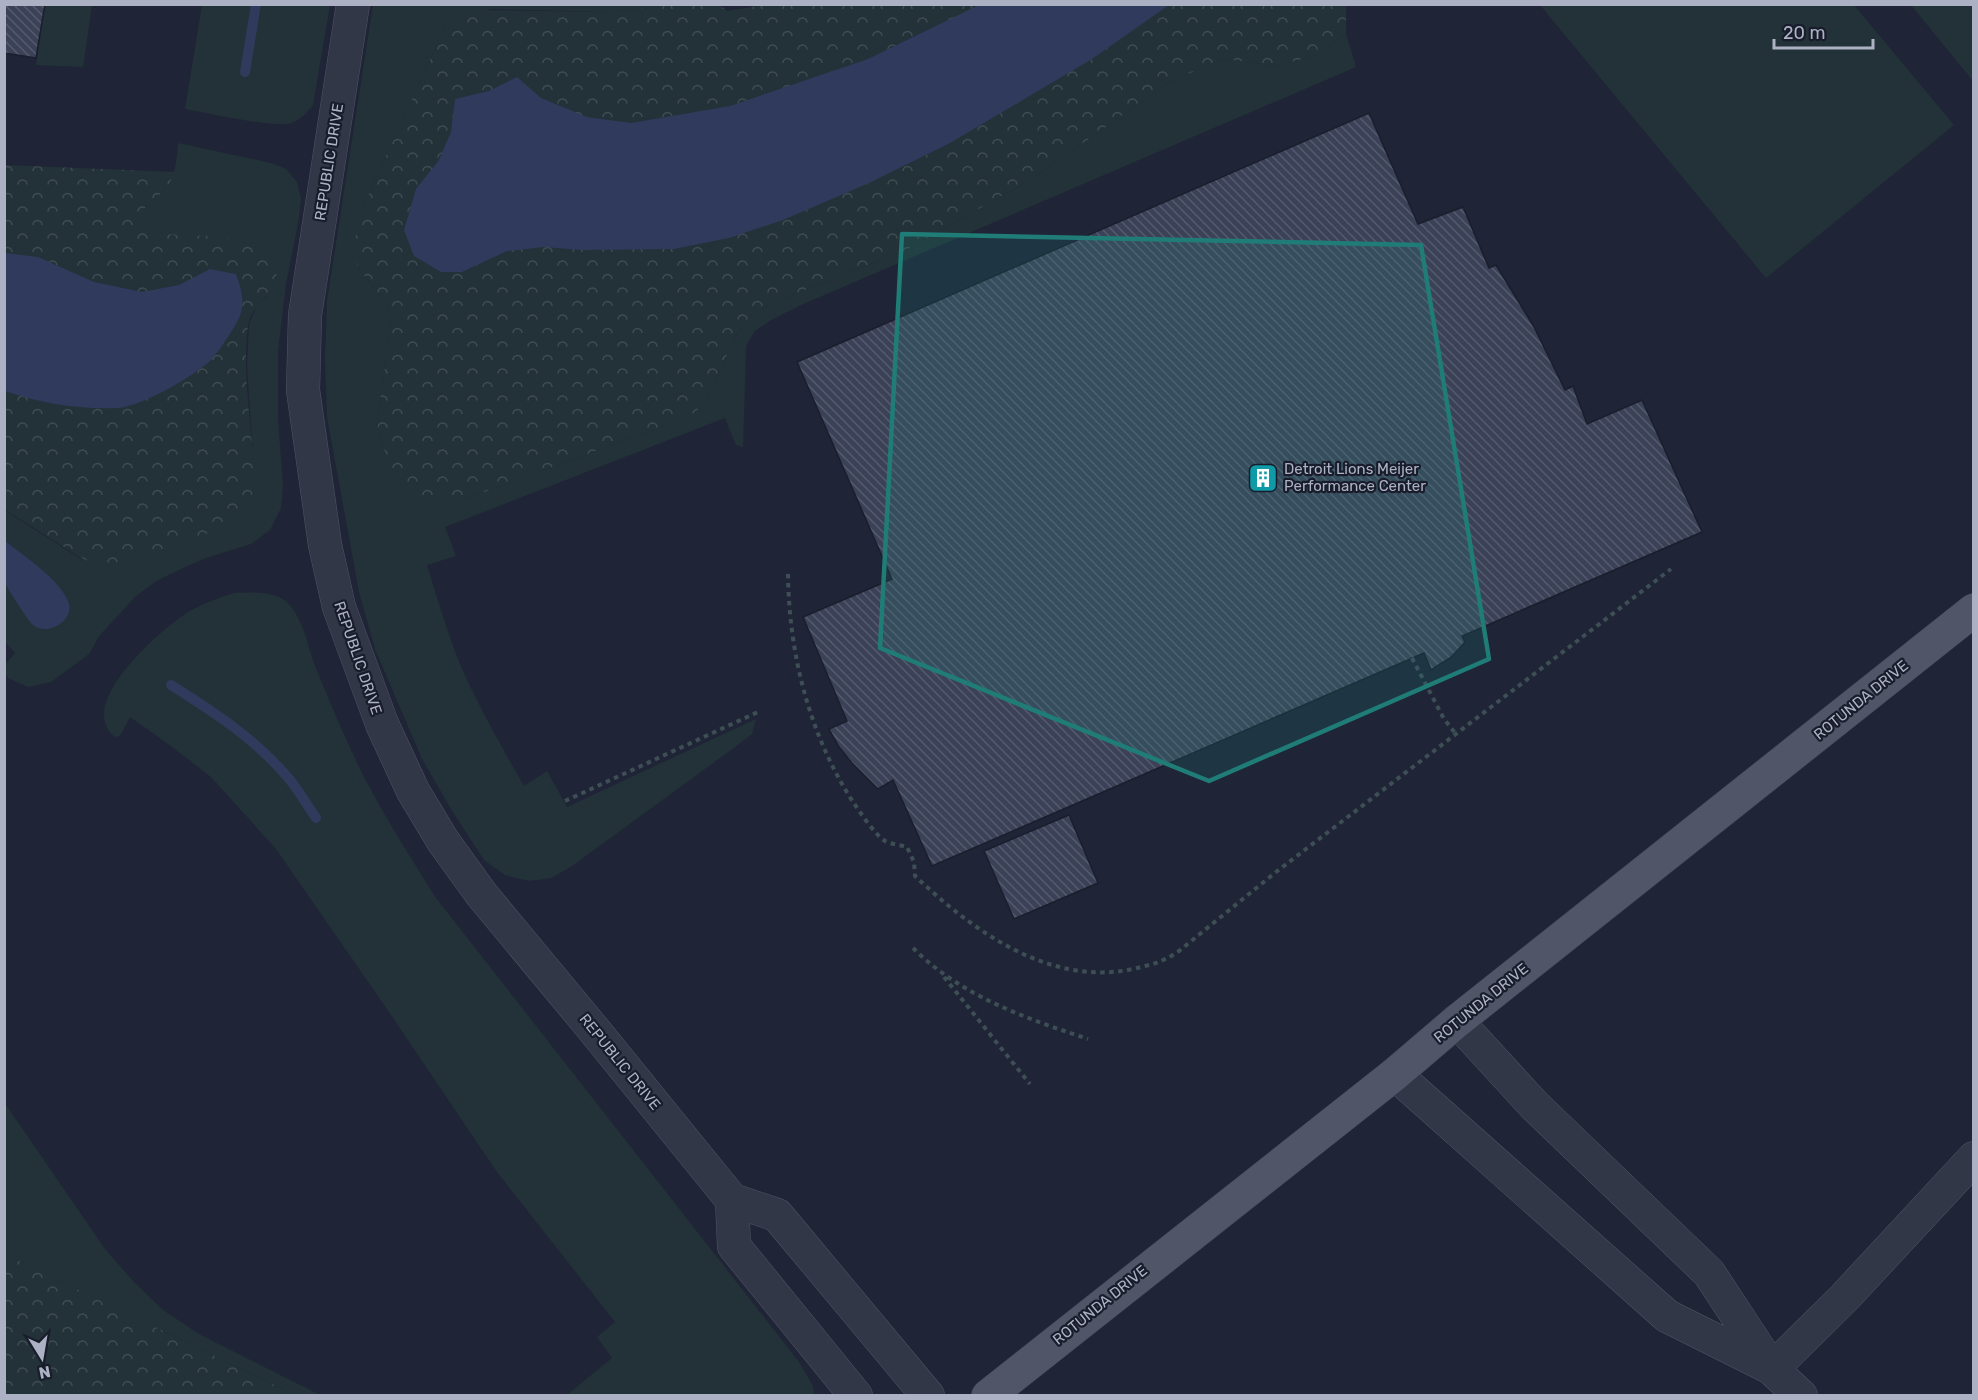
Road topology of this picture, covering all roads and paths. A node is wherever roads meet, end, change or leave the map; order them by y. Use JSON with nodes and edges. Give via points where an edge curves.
{"nodes":[{"id":1,"x":353,"y":4,"type":"edge"},
{"id":2,"x":1671,"y":569,"type":"dead end"},
{"id":3,"x":788,"y":574,"type":"dead end"},
{"id":4,"x":1974,"y":610,"type":"edge"},
{"id":5,"x":1412,"y":658,"type":"dead end"},
{"id":6,"x":758,"y":712,"type":"dead end"},
{"id":7,"x":1456,"y":734,"type":"junction"},
{"id":8,"x":565,"y":801,"type":"dead end"},
{"id":9,"x":913,"y":948,"type":"dead end"},
{"id":10,"x":942,"y":974,"type":"junction"},
{"id":11,"x":1457,"y":1021,"type":"junction"},
{"id":12,"x":1088,"y":1039,"type":"dead end"},
{"id":13,"x":1395,"y":1074,"type":"junction"},
{"id":14,"x":1030,"y":1084,"type":"dead end"},
{"id":15,"x":1974,"y":1158,"type":"edge"},
{"id":16,"x":732,"y":1200,"type":"junction"},
{"id":17,"x":1772,"y":1369,"type":"junction"},
{"id":18,"x":856,"y":1395,"type":"edge"},
{"id":19,"x":928,"y":1395,"type":"edge"},
{"id":20,"x":987,"y":1395,"type":"edge"},
{"id":21,"x":1801,"y":1395,"type":"edge"}],
"edges":[{"from":1,"to":16,"type":"street","name":"REPUBLIC DRIVE","via":[[304,336],[303,390],[312,460],[339,607],[382,724],[413,790],[443,841],[482,895]]},
{"from":2,"to":7,"type":"path"},
{"from":3,"to":7,"type":"path","via":[[788,608],[801,679],[825,751],[861,815],[886,842],[907,847],[915,876],[944,903],[1011,947],[1064,968],[1102,973],[1163,962]]},
{"from":4,"to":11,"type":"main road","name":"ROTUNDA DRIVE"},
{"from":5,"to":7,"type":"path"},
{"from":6,"to":8,"type":"path"},
{"from":9,"to":10,"type":"path"},
{"from":10,"to":12,"type":"path","via":[[1016,1014]]},
{"from":10,"to":14,"type":"path"},
{"from":11,"to":13,"type":"main road","name":"ROTUNDA DRIVE"},
{"from":11,"to":17,"type":"street","via":[[1534,1105],[1709,1273]]},
{"from":13,"to":17,"type":"street","via":[[1667,1316]]},
{"from":13,"to":20,"type":"main road","name":"ROTUNDA DRIVE"},
{"from":15,"to":17,"type":"street"},
{"from":16,"to":18,"type":"street","via":[[734,1246]]},
{"from":16,"to":19,"type":"street","via":[[777,1215]]},
{"from":17,"to":21,"type":"street"}]}
